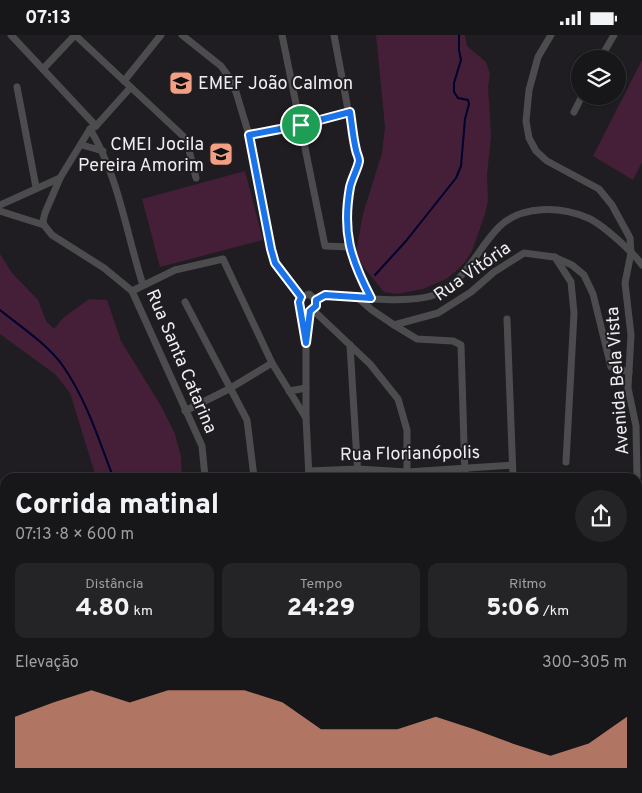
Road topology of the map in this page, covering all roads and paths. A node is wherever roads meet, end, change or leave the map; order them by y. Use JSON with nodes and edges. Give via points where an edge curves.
{"nodes":[{"id":1,"x":11,"y":35,"type":"edge"},
{"id":2,"x":75,"y":35,"type":"edge"},
{"id":3,"x":160,"y":35,"type":"edge"},
{"id":4,"x":182,"y":35,"type":"edge"},
{"id":5,"x":282,"y":35,"type":"edge"},
{"id":6,"x":334,"y":35,"type":"edge"},
{"id":7,"x":551,"y":35,"type":"edge"},
{"id":8,"x":614,"y":35,"type":"edge"},
{"id":9,"x":605,"y":50,"type":"edge"},
{"id":10,"x":43,"y":69,"type":"junction"},
{"id":11,"x":124,"y":81,"type":"junction"},
{"id":12,"x":18,"y":87,"type":"dead end"},
{"id":13,"x":130,"y":89,"type":"junction"},
{"id":14,"x":578,"y":105,"type":"edge"},
{"id":15,"x":350,"y":112,"type":"junction"},
{"id":16,"x":574,"y":112,"type":"dead end"},
{"id":17,"x":301,"y":125,"type":"junction"},
{"id":18,"x":93,"y":128,"type":"junction"},
{"id":19,"x":249,"y":135,"type":"junction"},
{"id":20,"x":82,"y":145,"type":"junction"},
{"id":21,"x":103,"y":151,"type":"junction"},
{"id":22,"x":60,"y":178,"type":"junction"},
{"id":23,"x":196,"y":178,"type":"dead end"},
{"id":24,"x":36,"y":187,"type":"junction"},
{"id":25,"x":0,"y":205,"type":"edge"},
{"id":26,"x":0,"y":211,"type":"edge"},
{"id":27,"x":44,"y":225,"type":"junction"},
{"id":28,"x":626,"y":229,"type":"junction"},
{"id":29,"x":614,"y":238,"type":"junction"},
{"id":30,"x":349,"y":247,"type":"junction"},
{"id":31,"x":631,"y":253,"type":"junction"},
{"id":32,"x":554,"y":257,"type":"junction"},
{"id":33,"x":642,"y":265,"type":"edge"},
{"id":34,"x":143,"y":285,"type":"junction"},
{"id":35,"x":132,"y":291,"type":"junction"},
{"id":36,"x":301,"y":297,"type":"junction"},
{"id":37,"x":358,"y":298,"type":"junction"},
{"id":38,"x":371,"y":298,"type":"junction"},
{"id":39,"x":316,"y":300,"type":"junction"},
{"id":40,"x":184,"y":302,"type":"dead end"},
{"id":41,"x":299,"y":307,"type":"junction"},
{"id":42,"x":312,"y":311,"type":"junction"},
{"id":43,"x":507,"y":319,"type":"dead end"},
{"id":44,"x":394,"y":325,"type":"junction"},
{"id":45,"x":306,"y":343,"type":"junction"},
{"id":46,"x":350,"y":345,"type":"junction"},
{"id":47,"x":272,"y":363,"type":"junction"},
{"id":48,"x":629,"y":372,"type":"junction"},
{"id":49,"x":306,"y":388,"type":"junction"},
{"id":50,"x":230,"y":389,"type":"junction"},
{"id":51,"x":289,"y":391,"type":"junction"},
{"id":52,"x":185,"y":411,"type":"junction"},
{"id":53,"x":306,"y":418,"type":"junction"},
{"id":54,"x":639,"y":426,"type":"edge"},
{"id":55,"x":566,"y":462,"type":"dead end"},
{"id":56,"x":512,"y":465,"type":"junction"},
{"id":57,"x":465,"y":467,"type":"junction"},
{"id":58,"x":358,"y":469,"type":"junction"},
{"id":59,"x":205,"y":473,"type":"edge"},
{"id":60,"x":254,"y":473,"type":"edge"},
{"id":61,"x":309,"y":473,"type":"edge"},
{"id":62,"x":319,"y":473,"type":"edge"},
{"id":63,"x":358,"y":473,"type":"edge"},
{"id":64,"x":391,"y":473,"type":"edge"},
{"id":65,"x":407,"y":473,"type":"edge"},
{"id":66,"x":422,"y":473,"type":"edge"},
{"id":67,"x":465,"y":473,"type":"edge"},
{"id":68,"x":513,"y":473,"type":"edge"},
{"id":69,"x":637,"y":473,"type":"edge"}],
"edges":[{"from":1,"to":10,"type":"street"},
{"from":2,"to":10,"type":"street"},
{"from":2,"to":11,"type":"street"},
{"from":3,"to":11,"type":"street"},
{"from":4,"to":19,"type":"street","via":[[230,77]]},
{"from":5,"to":17,"type":"street"},
{"from":6,"to":15,"type":"street"},
{"from":7,"to":28,"type":"street","via":[[538,57],[529,90],[526,121],[529,139],[546,161],[599,189]]},
{"from":8,"to":9,"type":"street"},
{"from":10,"to":18,"type":"street"},
{"from":11,"to":13,"type":"street"},
{"from":12,"to":24,"type":"street"},
{"from":13,"to":18,"type":"street"},
{"from":13,"to":23,"type":"street","via":[[183,136]]},
{"from":14,"to":16,"type":"street"},
{"from":15,"to":17,"type":"street"},
{"from":15,"to":30,"type":"street","via":[[359,164],[351,181],[346,210]]},
{"from":17,"to":19,"type":"street"},
{"from":17,"to":30,"type":"street","via":[[326,246]]},
{"from":18,"to":20,"type":"street"},
{"from":18,"to":21,"type":"street"},
{"from":19,"to":36,"type":"street","via":[[275,263]]},
{"from":20,"to":21,"type":"street"},
{"from":20,"to":22,"type":"street"},
{"from":21,"to":34,"type":"street"},
{"from":22,"to":24,"type":"street"},
{"from":22,"to":27,"type":"street","via":[[45,213]]},
{"from":24,"to":25,"type":"street"},
{"from":26,"to":27,"type":"street"},
{"from":27,"to":35,"type":"street","via":[[52,235],[104,268]]},
{"from":28,"to":29,"type":"street"},
{"from":28,"to":31,"type":"street"},
{"from":29,"to":31,"type":"street"},
{"from":29,"to":38,"type":"street","via":[[588,218],[542,209],[524,212],[498,227],[462,277],[441,293],[415,299]]},
{"from":30,"to":38,"type":"street"},
{"from":31,"to":33,"type":"street"},
{"from":31,"to":48,"type":"street","name":"Avenida Bela Vista","via":[[625,283],[631,335]]},
{"from":32,"to":44,"type":"street","name":"Rua Vitória","via":[[524,253],[438,313]]},
{"from":32,"to":48,"type":"street","name":"Rua Vitória","via":[[584,275],[593,294],[610,367]]},
{"from":32,"to":55,"type":"street","via":[[571,281],[574,313]]},
{"from":34,"to":35,"type":"street","name":"Rua Santa Catarina"},
{"from":34,"to":47,"type":"street","name":"Rua Santa Catarina","via":[[175,270],[223,259]]},
{"from":35,"to":52,"type":"street","name":"Rua Santa Catarina"},
{"from":36,"to":39,"type":"street","via":[[309,294]]},
{"from":36,"to":41,"type":"street"},
{"from":37,"to":38,"type":"street"},
{"from":37,"to":39,"type":"street","via":[[325,295]]},
{"from":37,"to":44,"type":"street"},
{"from":39,"to":42,"type":"street"},
{"from":40,"to":50,"type":"street"},
{"from":41,"to":42,"type":"street"},
{"from":41,"to":45,"type":"street"},
{"from":42,"to":45,"type":"street"},
{"from":42,"to":46,"type":"street"},
{"from":43,"to":56,"type":"street"},
{"from":44,"to":57,"type":"street","via":[[417,339],[453,341],[461,345]]},
{"from":45,"to":49,"type":"street"},
{"from":46,"to":58,"type":"street"},
{"from":46,"to":65,"type":"street","via":[[398,399],[406,430]]},
{"from":47,"to":50,"type":"street"},
{"from":47,"to":51,"type":"street"},
{"from":48,"to":54,"type":"street","name":"Avenida Bela Vista","via":[[628,388]]},
{"from":49,"to":51,"type":"street"},
{"from":49,"to":53,"type":"street"},
{"from":50,"to":52,"type":"street"},
{"from":50,"to":60,"type":"street","via":[[247,420]]},
{"from":51,"to":53,"type":"street"},
{"from":52,"to":59,"type":"street","name":"Rua Santa Catarina","via":[[202,446]]},
{"from":53,"to":61,"type":"street"},
{"from":54,"to":69,"type":"street","name":"Avenida Bela Vista"},
{"from":56,"to":57,"type":"street","name":"Rua Florianópolis"},
{"from":56,"to":68,"type":"street"},
{"from":57,"to":66,"type":"street","name":"Rua Florianópolis"},
{"from":57,"to":67,"type":"street"},
{"from":58,"to":62,"type":"street","name":"Rua Florianópolis"},
{"from":58,"to":63,"type":"street"},
{"from":58,"to":64,"type":"street","name":"Rua Florianópolis"}]}
